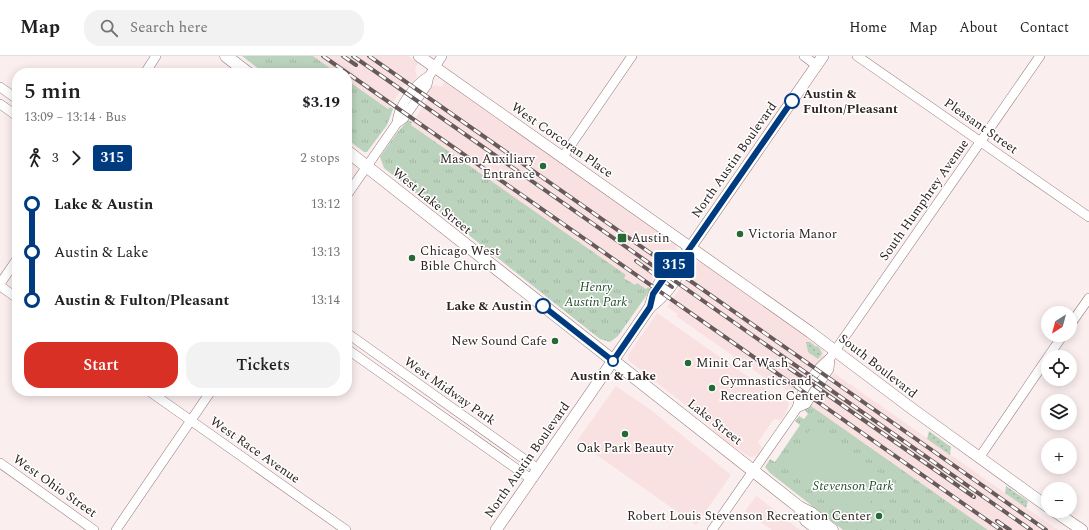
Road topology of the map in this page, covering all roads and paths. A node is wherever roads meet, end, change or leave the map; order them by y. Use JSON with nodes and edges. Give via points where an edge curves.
{"nodes":[{"id":1,"x":156,"y":56,"type":"edge"},
{"id":2,"x":226,"y":56,"type":"edge"},
{"id":3,"x":419,"y":56,"type":"edge"},
{"id":4,"x":442,"y":56,"type":"edge"},
{"id":5,"x":632,"y":56,"type":"edge"},
{"id":6,"x":804,"y":56,"type":"edge"},
{"id":7,"x":858,"y":56,"type":"edge"},
{"id":8,"x":1040,"y":56,"type":"edge"},
{"id":9,"x":820,"y":60,"type":"edge"},
{"id":10,"x":148,"y":68,"type":"edge"},
{"id":11,"x":242,"y":68,"type":"edge"},
{"id":12,"x":432,"y":71,"type":"junction"},
{"id":13,"x":0,"y":87,"type":"edge"},
{"id":14,"x":12,"y":95,"type":"edge"},
{"id":15,"x":0,"y":104,"type":"edge"},
{"id":16,"x":12,"y":112,"type":"edge"},
{"id":17,"x":980,"y":142,"type":"junction"},
{"id":18,"x":352,"y":155,"type":"edge"},
{"id":19,"x":562,"y":158,"type":"junction"},
{"id":20,"x":366,"y":167,"type":"junction"},
{"id":21,"x":352,"y":188,"type":"edge"},
{"id":22,"x":1089,"y":217,"type":"edge"},
{"id":23,"x":690,"y":247,"type":"junction"},
{"id":24,"x":12,"y":267,"type":"edge"},
{"id":25,"x":0,"y":285,"type":"edge"},
{"id":26,"x":12,"y":294,"type":"edge"},
{"id":27,"x":1089,"y":298,"type":"edge"},
{"id":28,"x":1077,"y":315,"type":"edge"},
{"id":29,"x":352,"y":338,"type":"edge"},
{"id":30,"x":1058,"y":342,"type":"edge"},
{"id":31,"x":352,"y":353,"type":"edge"},
{"id":32,"x":833,"y":354,"type":"junction"},
{"id":33,"x":613,"y":361,"type":"junction"},
{"id":34,"x":156,"y":396,"type":"edge"},
{"id":35,"x":208,"y":396,"type":"edge"},
{"id":36,"x":191,"y":420,"type":"junction"},
{"id":37,"x":978,"y":458,"type":"junction"},
{"id":38,"x":0,"y":463,"type":"edge"},
{"id":39,"x":538,"y":469,"type":"junction"},
{"id":40,"x":753,"y":471,"type":"junction"},
{"id":41,"x":531,"y":479,"type":"junction"},
{"id":42,"x":1041,"y":502,"type":"edge"},
{"id":43,"x":799,"y":507,"type":"junction"},
{"id":44,"x":1064,"y":518,"type":"edge"},
{"id":45,"x":94,"y":530,"type":"edge"},
{"id":46,"x":116,"y":530,"type":"edge"},
{"id":47,"x":346,"y":530,"type":"edge"},
{"id":48,"x":496,"y":530,"type":"edge"},
{"id":49,"x":712,"y":530,"type":"edge"},
{"id":50,"x":819,"y":530,"type":"edge"},
{"id":51,"x":832,"y":530,"type":"edge"},
{"id":52,"x":1082,"y":530,"type":"edge"}],
"edges":[{"from":1,"to":10,"type":"street"},
{"from":2,"to":11,"type":"main road"},
{"from":3,"to":12,"type":"street","name":"West Corcoran Place"},
{"from":4,"to":12,"type":"street"},
{"from":5,"to":19,"type":"street"},
{"from":6,"to":9,"type":"street"},
{"from":7,"to":17,"type":"street","name":"Pleasant Street"},
{"from":8,"to":17,"type":"street","name":"South Humphrey Avenue"},
{"from":9,"to":23,"type":"street","name":"North Austin Boulevard"},
{"from":12,"to":19,"type":"street","name":"West Corcoran Place"},
{"from":12,"to":20,"type":"street","via":[[420,81],[397,114],[397,123]]},
{"from":13,"to":14,"type":"street"},
{"from":15,"to":16,"type":"street"},
{"from":17,"to":22,"type":"street","name":"Pleasant Street"},
{"from":17,"to":32,"type":"street","name":"South Humphrey Avenue"},
{"from":18,"to":20,"type":"main road","name":"West Lake Street"},
{"from":19,"to":23,"type":"street","name":"West Corcoran Place"},
{"from":20,"to":21,"type":"street"},
{"from":20,"to":33,"type":"main road","name":"West Lake Street"},
{"from":23,"to":32,"type":"street","name":"South Boulevard"},
{"from":23,"to":33,"type":"street","name":"North Austin Boulevard","via":[[681,261],[682,269],[661,299],[650,307]]},
{"from":24,"to":25,"type":"street"},
{"from":25,"to":26,"type":"street"},
{"from":27,"to":28,"type":"street"},
{"from":29,"to":39,"type":"street","name":"West Midway Park"},
{"from":30,"to":37,"type":"street"},
{"from":31,"to":41,"type":"street","name":"West Midway Park"},
{"from":32,"to":37,"type":"street","name":"South Boulevard"},
{"from":32,"to":40,"type":"street","name":"South Humphrey Avenue","via":[[822,364],[806,387],[798,399],[797,408]]},
{"from":33,"to":39,"type":"street","name":"North Austin Boulevard"},
{"from":33,"to":40,"type":"main road","name":"Lake Street"},
{"from":34,"to":36,"type":"street","name":"West Race Avenue"},
{"from":35,"to":36,"type":"street"},
{"from":36,"to":46,"type":"street"},
{"from":36,"to":47,"type":"street","name":"West Race Avenue"},
{"from":37,"to":42,"type":"street","name":"South Boulevard"},
{"from":38,"to":45,"type":"street","name":"West Ohio Street"},
{"from":39,"to":41,"type":"street","name":"North Austin Boulevard"},
{"from":40,"to":43,"type":"main road","name":"Lake Street"},
{"from":40,"to":49,"type":"street","name":"South Humphrey Avenue"},
{"from":41,"to":48,"type":"street","name":"North Austin Boulevard"},
{"from":43,"to":50,"type":"main road","name":"Lake Street","via":[[806,520]]},
{"from":43,"to":51,"type":"main road","name":"Lake Street"},
{"from":44,"to":52,"type":"street"}]}
